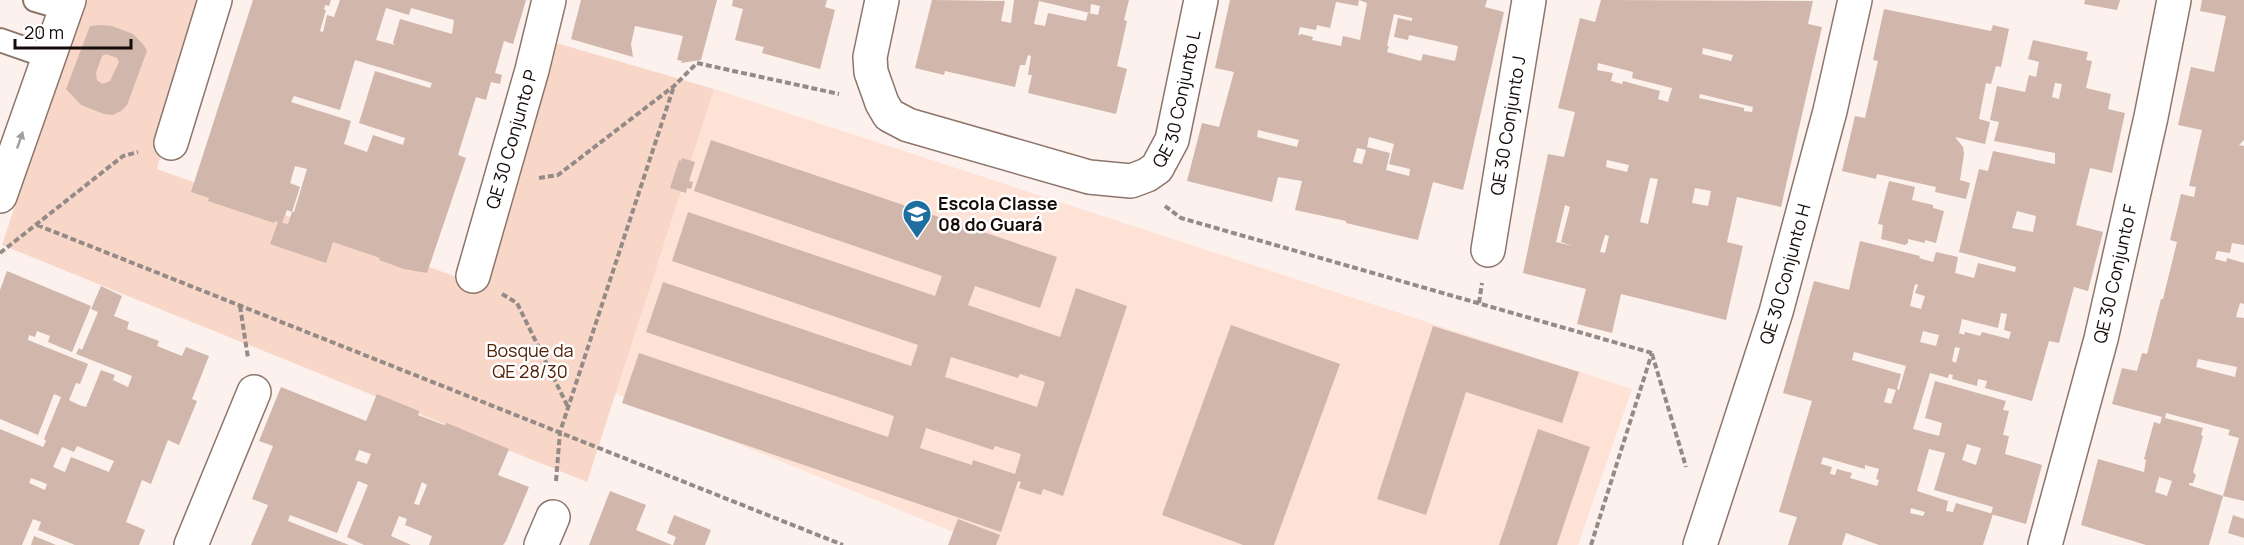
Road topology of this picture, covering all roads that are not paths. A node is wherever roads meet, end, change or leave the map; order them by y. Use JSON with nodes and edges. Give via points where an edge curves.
{"nodes":[{"id":1,"x":215,"y":0,"type":"edge"},
{"id":2,"x":549,"y":0,"type":"edge"},
{"id":3,"x":882,"y":0,"type":"edge"},
{"id":4,"x":1201,"y":0,"type":"edge"},
{"id":5,"x":1529,"y":0,"type":"edge"},
{"id":6,"x":1855,"y":0,"type":"edge"},
{"id":7,"x":2175,"y":0,"type":"edge"},
{"id":8,"x":57,"y":3,"type":"edge"},
{"id":9,"x":0,"y":40,"type":"edge"},
{"id":10,"x":49,"y":57,"type":"junction"},
{"id":11,"x":171,"y":143,"type":"road end"},
{"id":12,"x":0,"y":196,"type":"edge"},
{"id":13,"x":1488,"y":250,"type":"dead end"},
{"id":14,"x":473,"y":276,"type":"road end"},
{"id":15,"x":254,"y":392,"type":"road end"},
{"id":16,"x":190,"y":545,"type":"edge"},
{"id":17,"x":1700,"y":545,"type":"edge"},
{"id":18,"x":2045,"y":545,"type":"edge"}],
"edges":[{"from":1,"to":11,"type":"street"},
{"from":2,"to":14,"type":"street","name":"QE 30 Conjunto P"},
{"from":3,"to":4,"type":"street","name":"QE 30 Conjunto L","via":[[870,57],[871,72],[889,114],[908,124],[1089,177],[1131,181],[1157,168],[1172,140]]},
{"from":5,"to":13,"type":"street","name":"QE 30 Conjunto J"},
{"from":6,"to":17,"type":"street","name":"QE 30 Conjunto H","via":[[1830,111],[1776,312]]},
{"from":7,"to":18,"type":"street","name":"QE 30 Conjunto F","via":[[2101,339]]},
{"from":8,"to":10,"type":"street"},
{"from":9,"to":10,"type":"lane"},
{"from":12,"to":10,"type":"street","one_way":true},
{"from":15,"to":16,"type":"street"}]}
